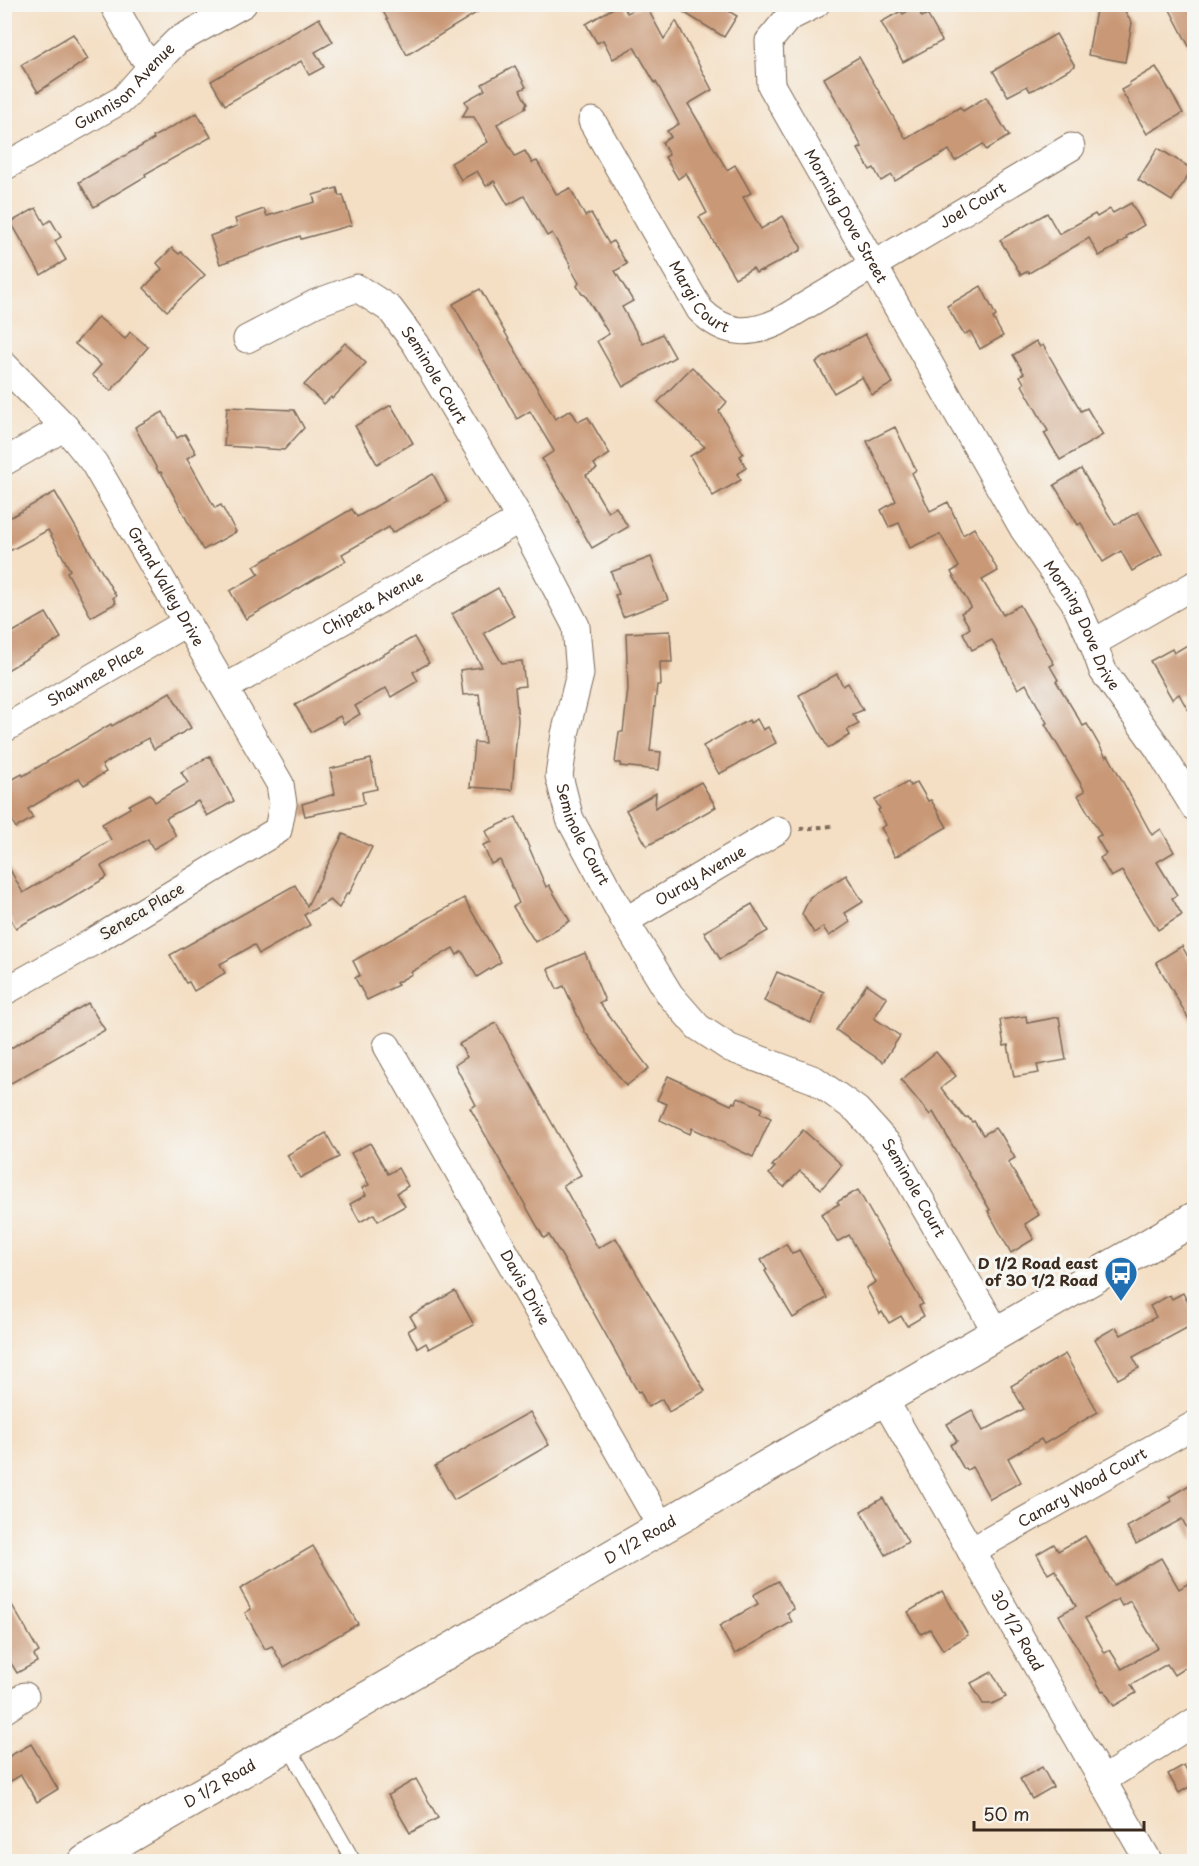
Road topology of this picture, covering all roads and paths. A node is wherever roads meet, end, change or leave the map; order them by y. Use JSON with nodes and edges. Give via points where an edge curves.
{"nodes":[{"id":1,"x":112,"y":4,"type":"edge"},
{"id":2,"x":243,"y":4,"type":"edge"},
{"id":3,"x":816,"y":4,"type":"edge"},
{"id":4,"x":152,"y":66,"type":"junction"},
{"id":5,"x":592,"y":121,"type":"dead end"},
{"id":6,"x":1071,"y":147,"type":"dead end"},
{"id":7,"x":4,"y":166,"type":"edge"},
{"id":8,"x":873,"y":265,"type":"junction"},
{"id":9,"x":247,"y":339,"type":"dead end"},
{"id":10,"x":4,"y":365,"type":"edge"},
{"id":11,"x":65,"y":427,"type":"junction"},
{"id":12,"x":973,"y":440,"type":"joint"},
{"id":13,"x":4,"y":462,"type":"edge"},
{"id":14,"x":520,"y":519,"type":"junction"},
{"id":15,"x":1194,"y":585,"type":"edge"},
{"id":16,"x":187,"y":622,"type":"junction"},
{"id":17,"x":1093,"y":643,"type":"junction"},
{"id":18,"x":225,"y":688,"type":"junction"},
{"id":19,"x":4,"y":729,"type":"edge"},
{"id":20,"x":1194,"y":807,"type":"edge"},
{"id":21,"x":278,"y":830,"type":"joint"},
{"id":22,"x":778,"y":830,"type":"dead end"},
{"id":23,"x":625,"y":921,"type":"junction"},
{"id":24,"x":4,"y":992,"type":"edge"},
{"id":25,"x":387,"y":1046,"type":"dead end"},
{"id":26,"x":1194,"y":1219,"type":"edge"},
{"id":27,"x":997,"y":1333,"type":"junction"},
{"id":28,"x":884,"y":1399,"type":"junction"},
{"id":29,"x":1194,"y":1425,"type":"edge"},
{"id":30,"x":662,"y":1528,"type":"junction"},
{"id":31,"x":971,"y":1551,"type":"junction"},
{"id":32,"x":1194,"y":1722,"type":"edge"},
{"id":33,"x":287,"y":1744,"type":"junction"},
{"id":34,"x":1102,"y":1780,"type":"junction"},
{"id":35,"x":86,"y":1862,"type":"edge"},
{"id":36,"x":354,"y":1862,"type":"edge"},
{"id":37,"x":1149,"y":1862,"type":"edge"}],
"edges":[{"from":1,"to":4,"type":"street"},
{"from":2,"to":4,"type":"street","name":"Gunnison Avenue","via":[[177,41]]},
{"from":3,"to":8,"type":"street","name":"Morning Dove Street","via":[[788,18],[769,41],[771,85]]},
{"from":4,"to":7,"type":"street","name":"Gunnison Avenue","via":[[123,99]]},
{"from":5,"to":8,"type":"street","name":"Margi Court","via":[[700,310],[718,325],[741,331],[764,329]]},
{"from":6,"to":8,"type":"street","name":"Joel Court"},
{"from":8,"to":12,"type":"street","name":"Morning Dove Street"},
{"from":9,"to":14,"type":"street","name":"Seminole Court","via":[[316,303],[357,288],[390,309],[416,344]]},
{"from":10,"to":11,"type":"street","name":"Grand Valley Drive"},
{"from":11,"to":13,"type":"street"},
{"from":11,"to":16,"type":"street","name":"Grand Valley Drive","via":[[94,463]]},
{"from":12,"to":17,"type":"street","name":"Morning Dove Drive","via":[[1023,530],[1074,602]]},
{"from":14,"to":18,"type":"street","name":"Chipeta Avenue"},
{"from":14,"to":23,"type":"street","name":"Seminole Court","via":[[576,626],[580,674],[559,776],[570,819]]},
{"from":15,"to":17,"type":"street"},
{"from":16,"to":18,"type":"street","name":"Grand Valley Drive"},
{"from":16,"to":19,"type":"street","name":"Shawnee Place"},
{"from":17,"to":20,"type":"street","name":"Morning Dove Drive","via":[[1103,671]]},
{"from":18,"to":21,"type":"street","name":"Grand Valley Drive","via":[[280,784],[283,804]]},
{"from":21,"to":24,"type":"street","name":"Seneca Place"},
{"from":22,"to":23,"type":"street","name":"Ouray Avenue"},
{"from":23,"to":27,"type":"street","name":"Seminole Court","via":[[670,995],[698,1027],[730,1048],[815,1080],[857,1110],[890,1147]]},
{"from":25,"to":30,"type":"street","name":"Davis Drive"},
{"from":26,"to":27,"type":"main road","name":"D 1/2 Road"},
{"from":27,"to":28,"type":"main road","name":"D 1/2 Road"},
{"from":28,"to":30,"type":"main road","name":"D 1/2 Road"},
{"from":28,"to":31,"type":"street","name":"30 1/2 Road"},
{"from":29,"to":31,"type":"street","name":"Canary Wood Court"},
{"from":30,"to":33,"type":"main road","name":"D 1/2 Road"},
{"from":31,"to":34,"type":"street","name":"30 1/2 Road"},
{"from":32,"to":34,"type":"street"},
{"from":33,"to":35,"type":"main road","name":"D 1/2 Road"},
{"from":33,"to":36,"type":"lane"},
{"from":34,"to":37,"type":"street","name":"30 1/2 Road"}]}
